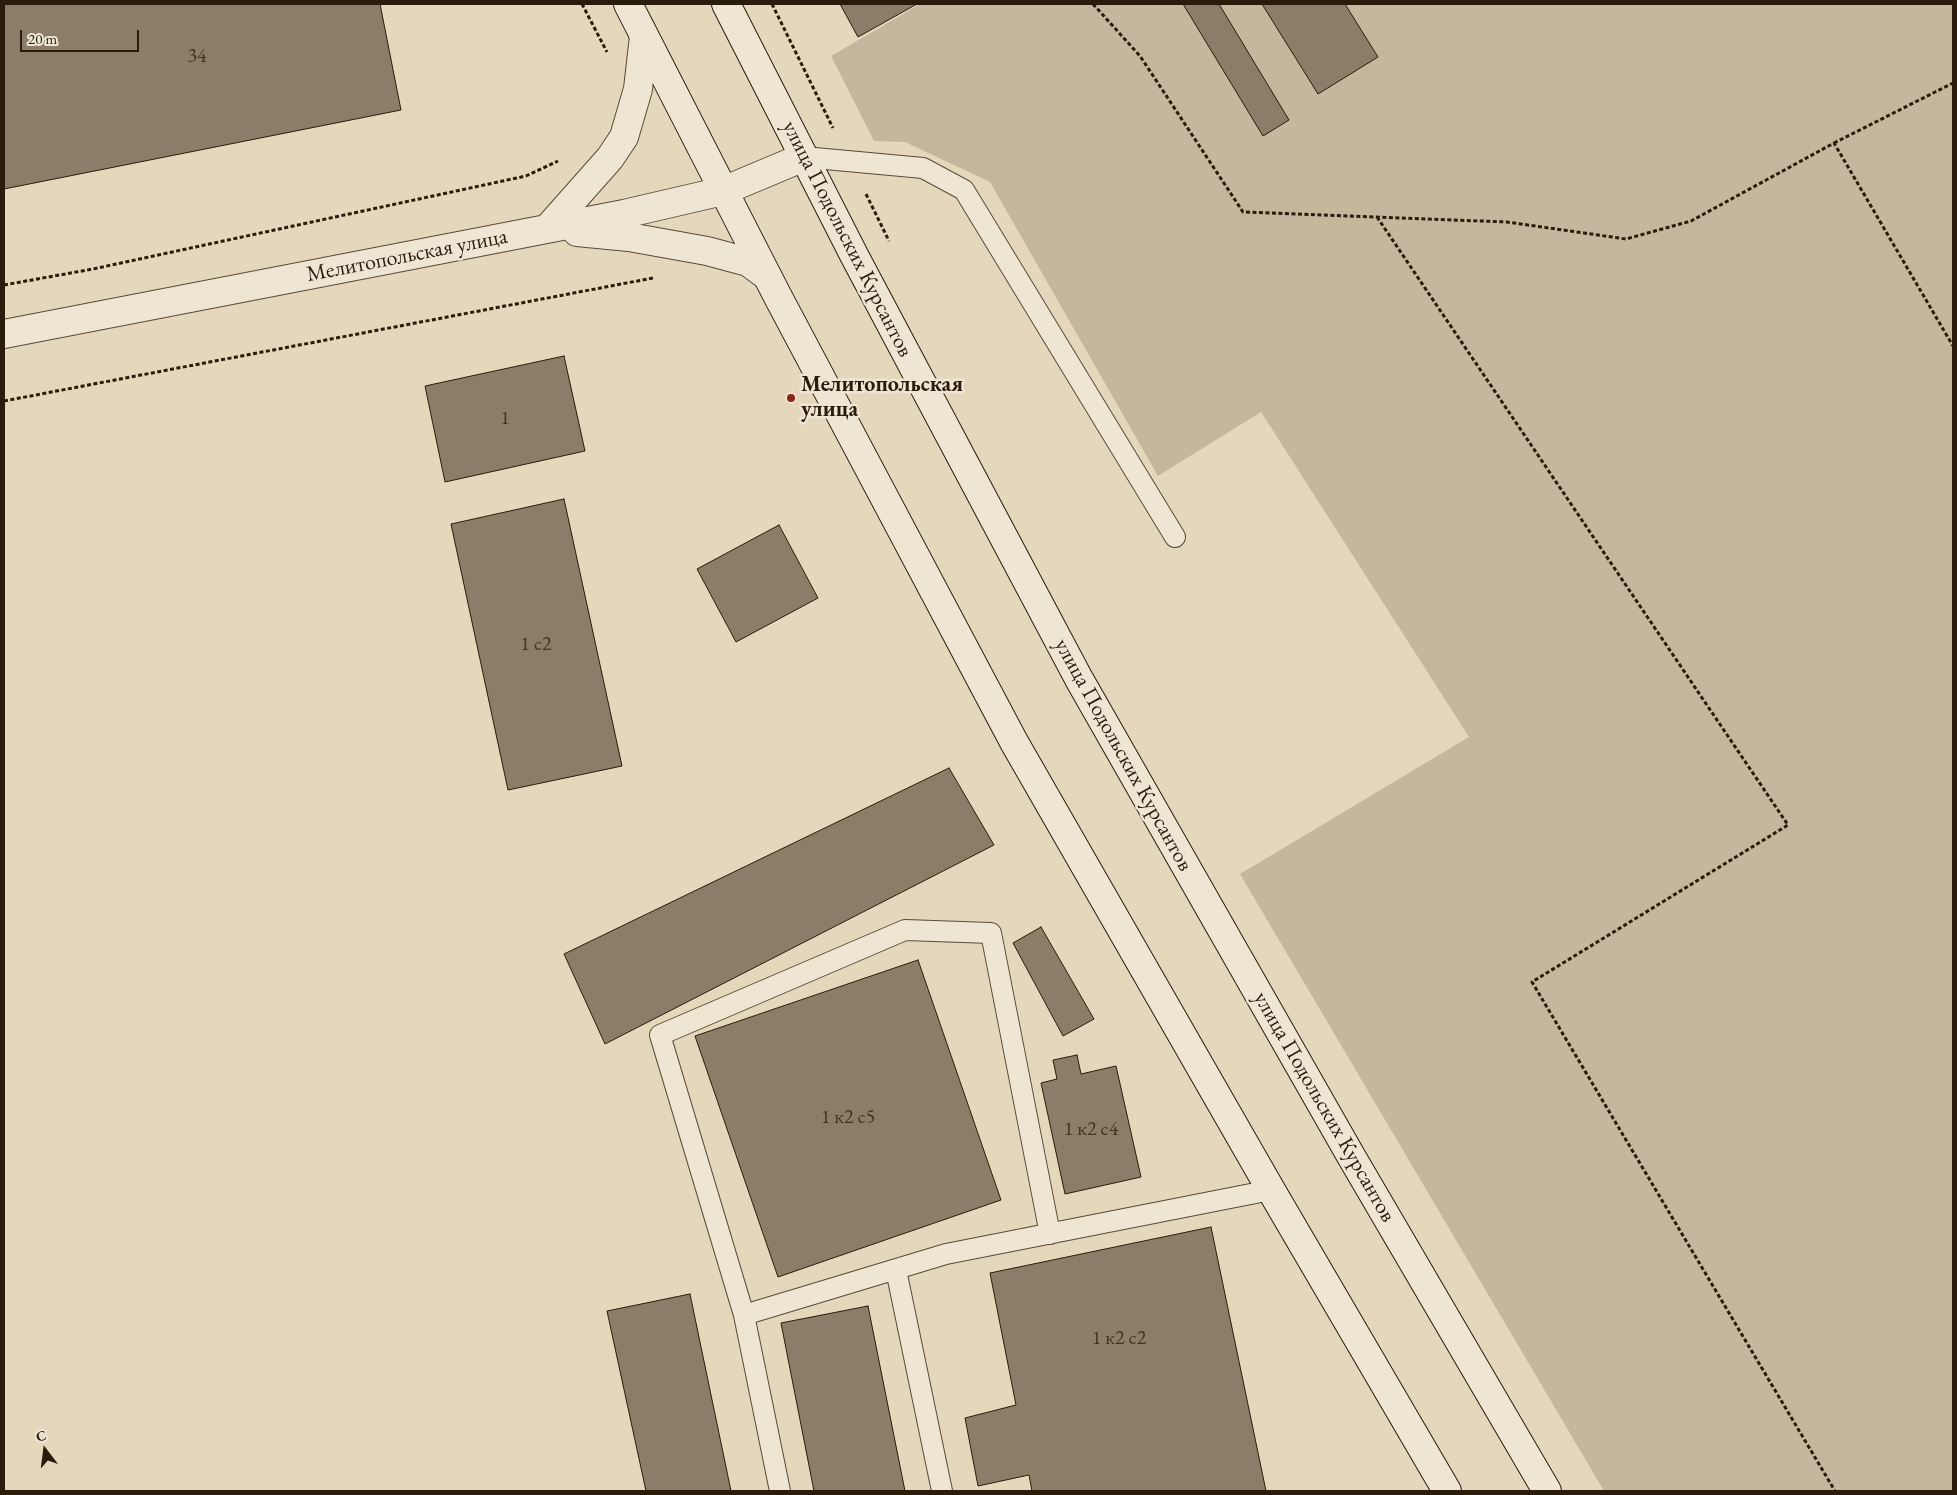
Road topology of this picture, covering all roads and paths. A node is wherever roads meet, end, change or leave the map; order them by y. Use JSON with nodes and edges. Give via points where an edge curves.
{"nodes":[{"id":1,"x":628,"y":4,"type":"edge"},
{"id":2,"x":726,"y":4,"type":"edge"},
{"id":3,"x":772,"y":4,"type":"edge"},
{"id":4,"x":1093,"y":4,"type":"edge"},
{"id":5,"x":644,"y":36,"type":"junction"},
{"id":6,"x":1953,"y":83,"type":"edge"},
{"id":7,"x":1834,"y":143,"type":"junction"},
{"id":8,"x":804,"y":157,"type":"junction"},
{"id":9,"x":562,"y":159,"type":"dead end"},
{"id":10,"x":850,"y":161,"type":"junction"},
{"id":11,"x":723,"y":191,"type":"junction"},
{"id":12,"x":1377,"y":217,"type":"junction"},
{"id":13,"x":548,"y":228,"type":"junction"},
{"id":14,"x":889,"y":241,"type":"dead end"},
{"id":15,"x":767,"y":276,"type":"junction"},
{"id":16,"x":640,"y":281,"type":"dead end"},
{"id":17,"x":4,"y":285,"type":"edge"},
{"id":18,"x":4,"y":334,"type":"edge"},
{"id":19,"x":1953,"y":346,"type":"edge"},
{"id":20,"x":4,"y":401,"type":"edge"},
{"id":21,"x":1175,"y":537,"type":"dead end"},
{"id":22,"x":1270,"y":1190,"type":"junction"},
{"id":23,"x":1050,"y":1234,"type":"junction"},
{"id":24,"x":896,"y":1270,"type":"junction"},
{"id":25,"x":744,"y":1315,"type":"junction"},
{"id":26,"x":780,"y":1491,"type":"edge"},
{"id":27,"x":942,"y":1491,"type":"edge"},
{"id":28,"x":1447,"y":1491,"type":"edge"},
{"id":29,"x":1547,"y":1491,"type":"edge"},
{"id":30,"x":1835,"y":1491,"type":"edge"}],
"edges":[{"from":1,"to":5,"type":"main road"},
{"from":2,"to":8,"type":"main road","name":"улица Подольских Курсантов"},
{"from":3,"to":10,"type":"path"},
{"from":4,"to":12,"type":"path","via":[[1140,56],[1243,212]]},
{"from":5,"to":11,"type":"main road"},
{"from":5,"to":13,"type":"main road","via":[[638,89],[624,137],[610,158]]},
{"from":6,"to":7,"type":"path"},
{"from":7,"to":12,"type":"path","via":[[1691,221],[1626,239],[1507,222]]},
{"from":7,"to":19,"type":"path"},
{"from":8,"to":10,"type":"lane"},
{"from":8,"to":11,"type":"main road","name":"Мелитопольская улица"},
{"from":8,"to":29,"type":"main road","name":"улица Подольских Курсантов","via":[[1079,679],[1346,1148]]},
{"from":9,"to":17,"type":"path","via":[[526,176],[103,267]]},
{"from":10,"to":14,"type":"path"},
{"from":10,"to":21,"type":"lane","via":[[923,168],[964,190]]},
{"from":11,"to":13,"type":"main road","name":"Мелитопольская улица"},
{"from":11,"to":15,"type":"main road"},
{"from":12,"to":30,"type":"path","via":[[1788,825],[1532,982]]},
{"from":13,"to":15,"type":"main road","via":[[707,251],[748,262]]},
{"from":13,"to":18,"type":"main road","name":"Мелитопольская улица"},
{"from":15,"to":22,"type":"main road","via":[[1014,742]]},
{"from":16,"to":20,"type":"path"},
{"from":22,"to":23,"type":"lane"},
{"from":22,"to":28,"type":"main road"},
{"from":23,"to":24,"type":"lane","via":[[946,1254]]},
{"from":23,"to":25,"type":"lane","via":[[991,932],[905,930],[660,1035]]},
{"from":24,"to":25,"type":"lane"},
{"from":24,"to":27,"type":"lane"},
{"from":25,"to":26,"type":"lane"}]}
